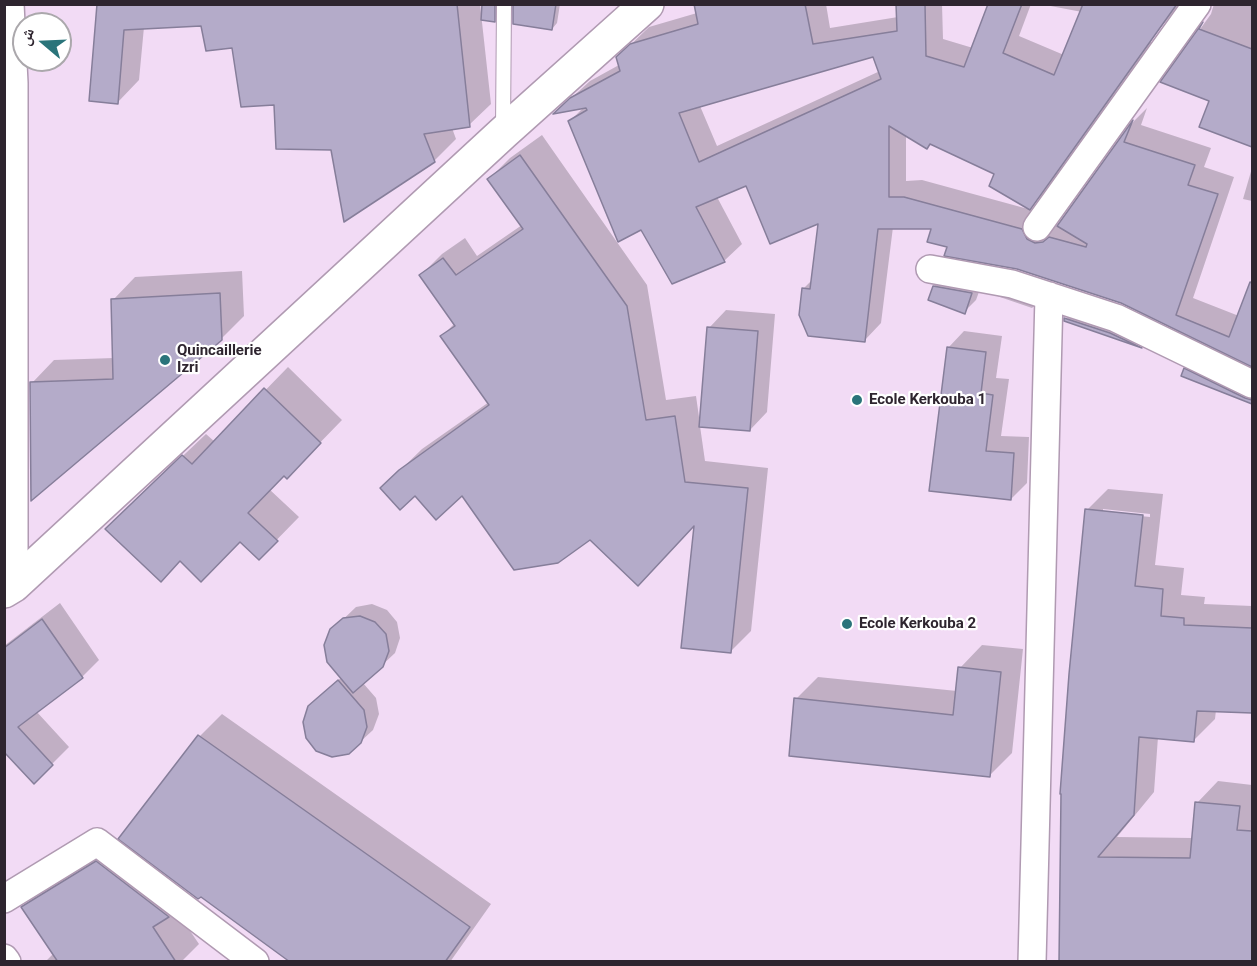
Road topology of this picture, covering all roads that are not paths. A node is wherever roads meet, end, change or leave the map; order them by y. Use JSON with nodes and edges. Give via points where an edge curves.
{"nodes":[{"id":1,"x":10,"y":4,"type":"edge"},
{"id":2,"x":504,"y":4,"type":"edge"},
{"id":3,"x":1197,"y":4,"type":"edge"},
{"id":4,"x":645,"y":5,"type":"edge"},
{"id":5,"x":9,"y":84,"type":"edge"},
{"id":6,"x":503,"y":133,"type":"junction"},
{"id":7,"x":1037,"y":227,"type":"dead end"},
{"id":8,"x":930,"y":269,"type":"dead end"},
{"id":9,"x":1049,"y":296,"type":"junction"},
{"id":10,"x":1252,"y":384,"type":"edge"},
{"id":11,"x":9,"y":588,"type":"edge"},
{"id":12,"x":4,"y":899,"type":"edge"},
{"id":13,"x":4,"y":958,"type":"edge"},
{"id":14,"x":7,"y":962,"type":"edge"},
{"id":15,"x":255,"y":962,"type":"edge"},
{"id":16,"x":1032,"y":962,"type":"edge"}],
"edges":[{"from":1,"to":5,"type":"street"},
{"from":2,"to":6,"type":"lane"},
{"from":3,"to":7,"type":"street"},
{"from":4,"to":6,"type":"main road"},
{"from":5,"to":11,"type":"street"},
{"from":6,"to":11,"type":"main road"},
{"from":8,"to":9,"type":"street","via":[[1012,284]]},
{"from":9,"to":10,"type":"street","via":[[1116,318]]},
{"from":9,"to":16,"type":"street"},
{"from":12,"to":15,"type":"street","via":[[97,842]]},
{"from":13,"to":14,"type":"street"}]}
